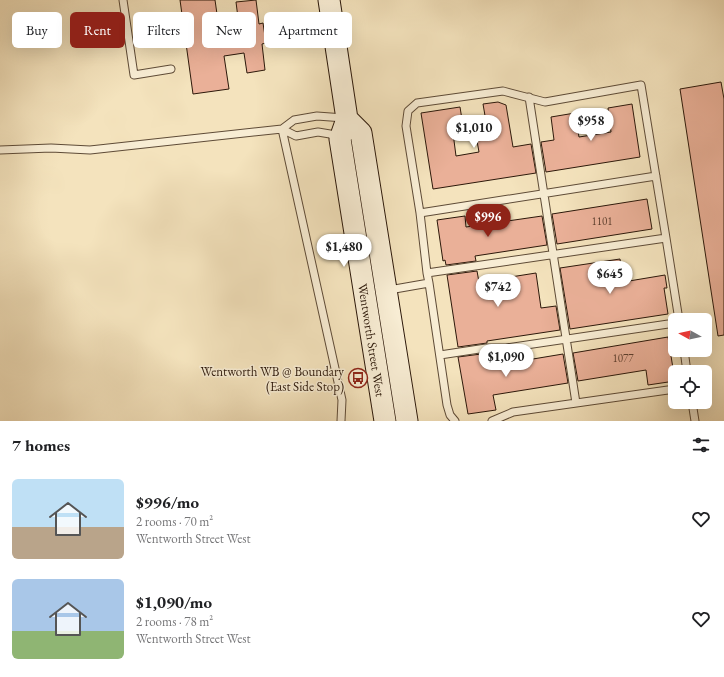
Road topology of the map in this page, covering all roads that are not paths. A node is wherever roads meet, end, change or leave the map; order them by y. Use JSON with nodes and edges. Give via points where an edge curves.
{"nodes":[{"id":1,"x":122,"y":0,"type":"edge"},
{"id":2,"x":329,"y":0,"type":"edge"},
{"id":3,"x":170,"y":69,"type":"dead end"},
{"id":4,"x":528,"y":97,"type":"junction"},
{"id":5,"x":347,"y":119,"type":"junction"},
{"id":6,"x":282,"y":129,"type":"junction"},
{"id":7,"x":340,"y":139,"type":"junction"},
{"id":8,"x":0,"y":150,"type":"edge"},
{"id":9,"x":656,"y":176,"type":"junction"},
{"id":10,"x":544,"y":194,"type":"junction"},
{"id":11,"x":420,"y":213,"type":"junction"},
{"id":12,"x":666,"y":238,"type":"junction"},
{"id":13,"x":553,"y":254,"type":"junction"},
{"id":14,"x":427,"y":272,"type":"junction"},
{"id":15,"x":429,"y":283,"type":"junction"},
{"id":16,"x":387,"y":291,"type":"junction"},
{"id":17,"x":678,"y":313,"type":"edge"},
{"id":18,"x":668,"y":324,"type":"edge"},
{"id":19,"x":566,"y":339,"type":"junction"},
{"id":20,"x":440,"y":355,"type":"junction"},
{"id":21,"x":668,"y":390,"type":"edge"},
{"id":22,"x":576,"y":403,"type":"junction"},
{"id":23,"x":693,"y":409,"type":"edge"},
{"id":24,"x":341,"y":421,"type":"edge"},
{"id":25,"x":385,"y":421,"type":"edge"},
{"id":26,"x":407,"y":421,"type":"edge"},
{"id":27,"x":455,"y":421,"type":"edge"},
{"id":28,"x":492,"y":421,"type":"edge"},
{"id":29,"x":695,"y":421,"type":"edge"}],
"edges":[{"from":1,"to":3,"type":"lane","via":[[134,75]]},
{"from":2,"to":5,"type":"main road","name":"Wentworth Street West"},
{"from":4,"to":9,"type":"lane","via":[[545,102],[642,85]]},
{"from":4,"to":10,"type":"lane"},
{"from":4,"to":11,"type":"lane","via":[[503,91],[416,103],[408,111],[406,126]]},
{"from":5,"to":6,"type":"lane","via":[[317,116],[294,120]]},
{"from":5,"to":7,"type":"main road","name":"Wentworth Street West"},
{"from":5,"to":16,"type":"main road","name":"Wentworth Street West","via":[[361,133]]},
{"from":6,"to":7,"type":"lane","via":[[296,136],[318,132]]},
{"from":6,"to":8,"type":"lane","via":[[90,150]]},
{"from":6,"to":24,"type":"lane","via":[[342,400]]},
{"from":7,"to":25,"type":"main road","name":"Wentworth Street West"},
{"from":9,"to":10,"type":"lane"},
{"from":9,"to":12,"type":"lane"},
{"from":10,"to":11,"type":"lane"},
{"from":10,"to":13,"type":"lane"},
{"from":11,"to":14,"type":"lane"},
{"from":12,"to":13,"type":"lane"},
{"from":12,"to":17,"type":"lane"},
{"from":13,"to":14,"type":"lane"},
{"from":13,"to":19,"type":"lane"},
{"from":14,"to":15,"type":"lane"},
{"from":15,"to":16,"type":"lane"},
{"from":15,"to":20,"type":"lane"},
{"from":16,"to":26,"type":"main road","name":"Wentworth Street West"},
{"from":18,"to":19,"type":"lane"},
{"from":19,"to":20,"type":"lane"},
{"from":19,"to":22,"type":"lane"},
{"from":20,"to":27,"type":"lane","via":[[447,405]]},
{"from":21,"to":22,"type":"lane"},
{"from":22,"to":28,"type":"lane","via":[[513,412]]},
{"from":23,"to":29,"type":"lane"}]}
